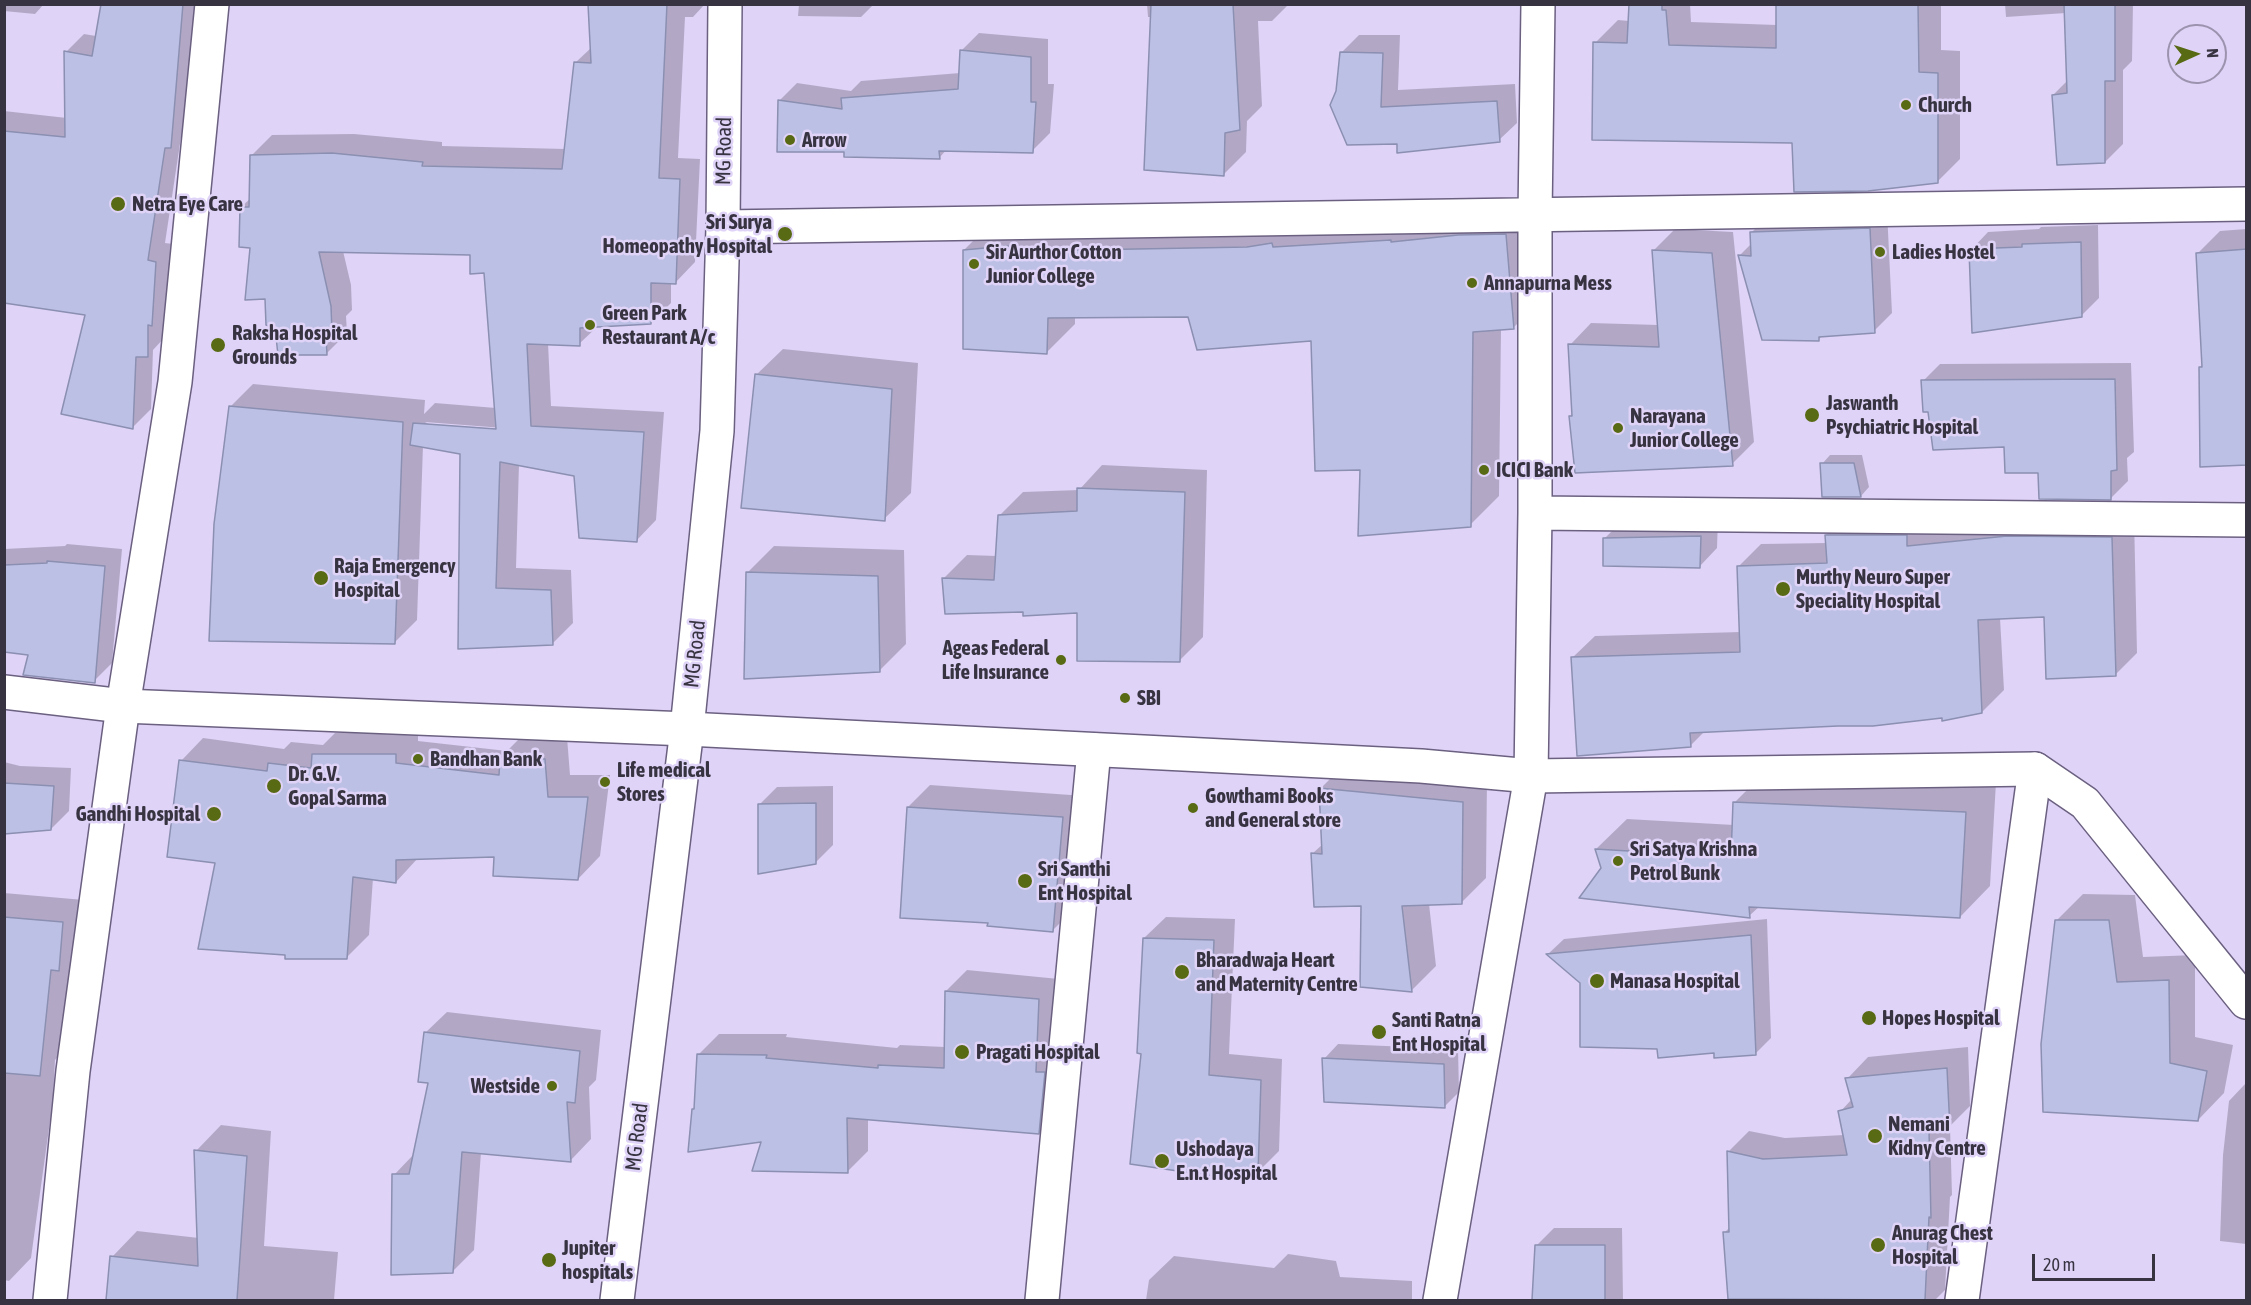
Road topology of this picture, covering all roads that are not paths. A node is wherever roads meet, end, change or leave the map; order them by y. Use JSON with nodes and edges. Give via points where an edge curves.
{"nodes":[{"id":1,"x":212,"y":4,"type":"edge"},
{"id":2,"x":725,"y":4,"type":"edge"},
{"id":3,"x":1538,"y":4,"type":"edge"},
{"id":4,"x":2247,"y":204,"type":"edge"},
{"id":5,"x":1535,"y":215,"type":"junction"},
{"id":6,"x":723,"y":227,"type":"junction"},
{"id":7,"x":1535,"y":513,"type":"junction"},
{"id":8,"x":2247,"y":520,"type":"edge"},
{"id":9,"x":4,"y":692,"type":"edge"},
{"id":10,"x":123,"y":706,"type":"junction"},
{"id":11,"x":687,"y":729,"type":"junction"},
{"id":12,"x":1094,"y":750,"type":"junction"},
{"id":13,"x":2034,"y":769,"type":"junction"},
{"id":14,"x":1531,"y":776,"type":"junction"},
{"id":15,"x":2247,"y":1002,"type":"edge"},
{"id":16,"x":50,"y":1300,"type":"edge"},
{"id":17,"x":617,"y":1300,"type":"edge"},
{"id":18,"x":1042,"y":1300,"type":"edge"},
{"id":19,"x":1440,"y":1300,"type":"edge"},
{"id":20,"x":1962,"y":1300,"type":"edge"}],
"edges":[{"from":1,"to":10,"type":"street","via":[[175,382]]},
{"from":2,"to":6,"type":"street","name":"MG Road"},
{"from":3,"to":5,"type":"street"},
{"from":4,"to":5,"type":"street"},
{"from":5,"to":6,"type":"street"},
{"from":5,"to":7,"type":"street"},
{"from":6,"to":11,"type":"street","name":"MG Road","via":[[717,431]]},
{"from":7,"to":8,"type":"street"},
{"from":7,"to":14,"type":"street"},
{"from":9,"to":10,"type":"street"},
{"from":10,"to":11,"type":"street"},
{"from":10,"to":16,"type":"street","via":[[73,1071]]},
{"from":11,"to":12,"type":"street"},
{"from":11,"to":17,"type":"street","name":"MG Road"},
{"from":12,"to":14,"type":"street","via":[[1421,766]]},
{"from":12,"to":18,"type":"street"},
{"from":13,"to":14,"type":"street"},
{"from":13,"to":15,"type":"street","via":[[2085,803]]},
{"from":13,"to":20,"type":"street"},
{"from":14,"to":19,"type":"street"}]}
